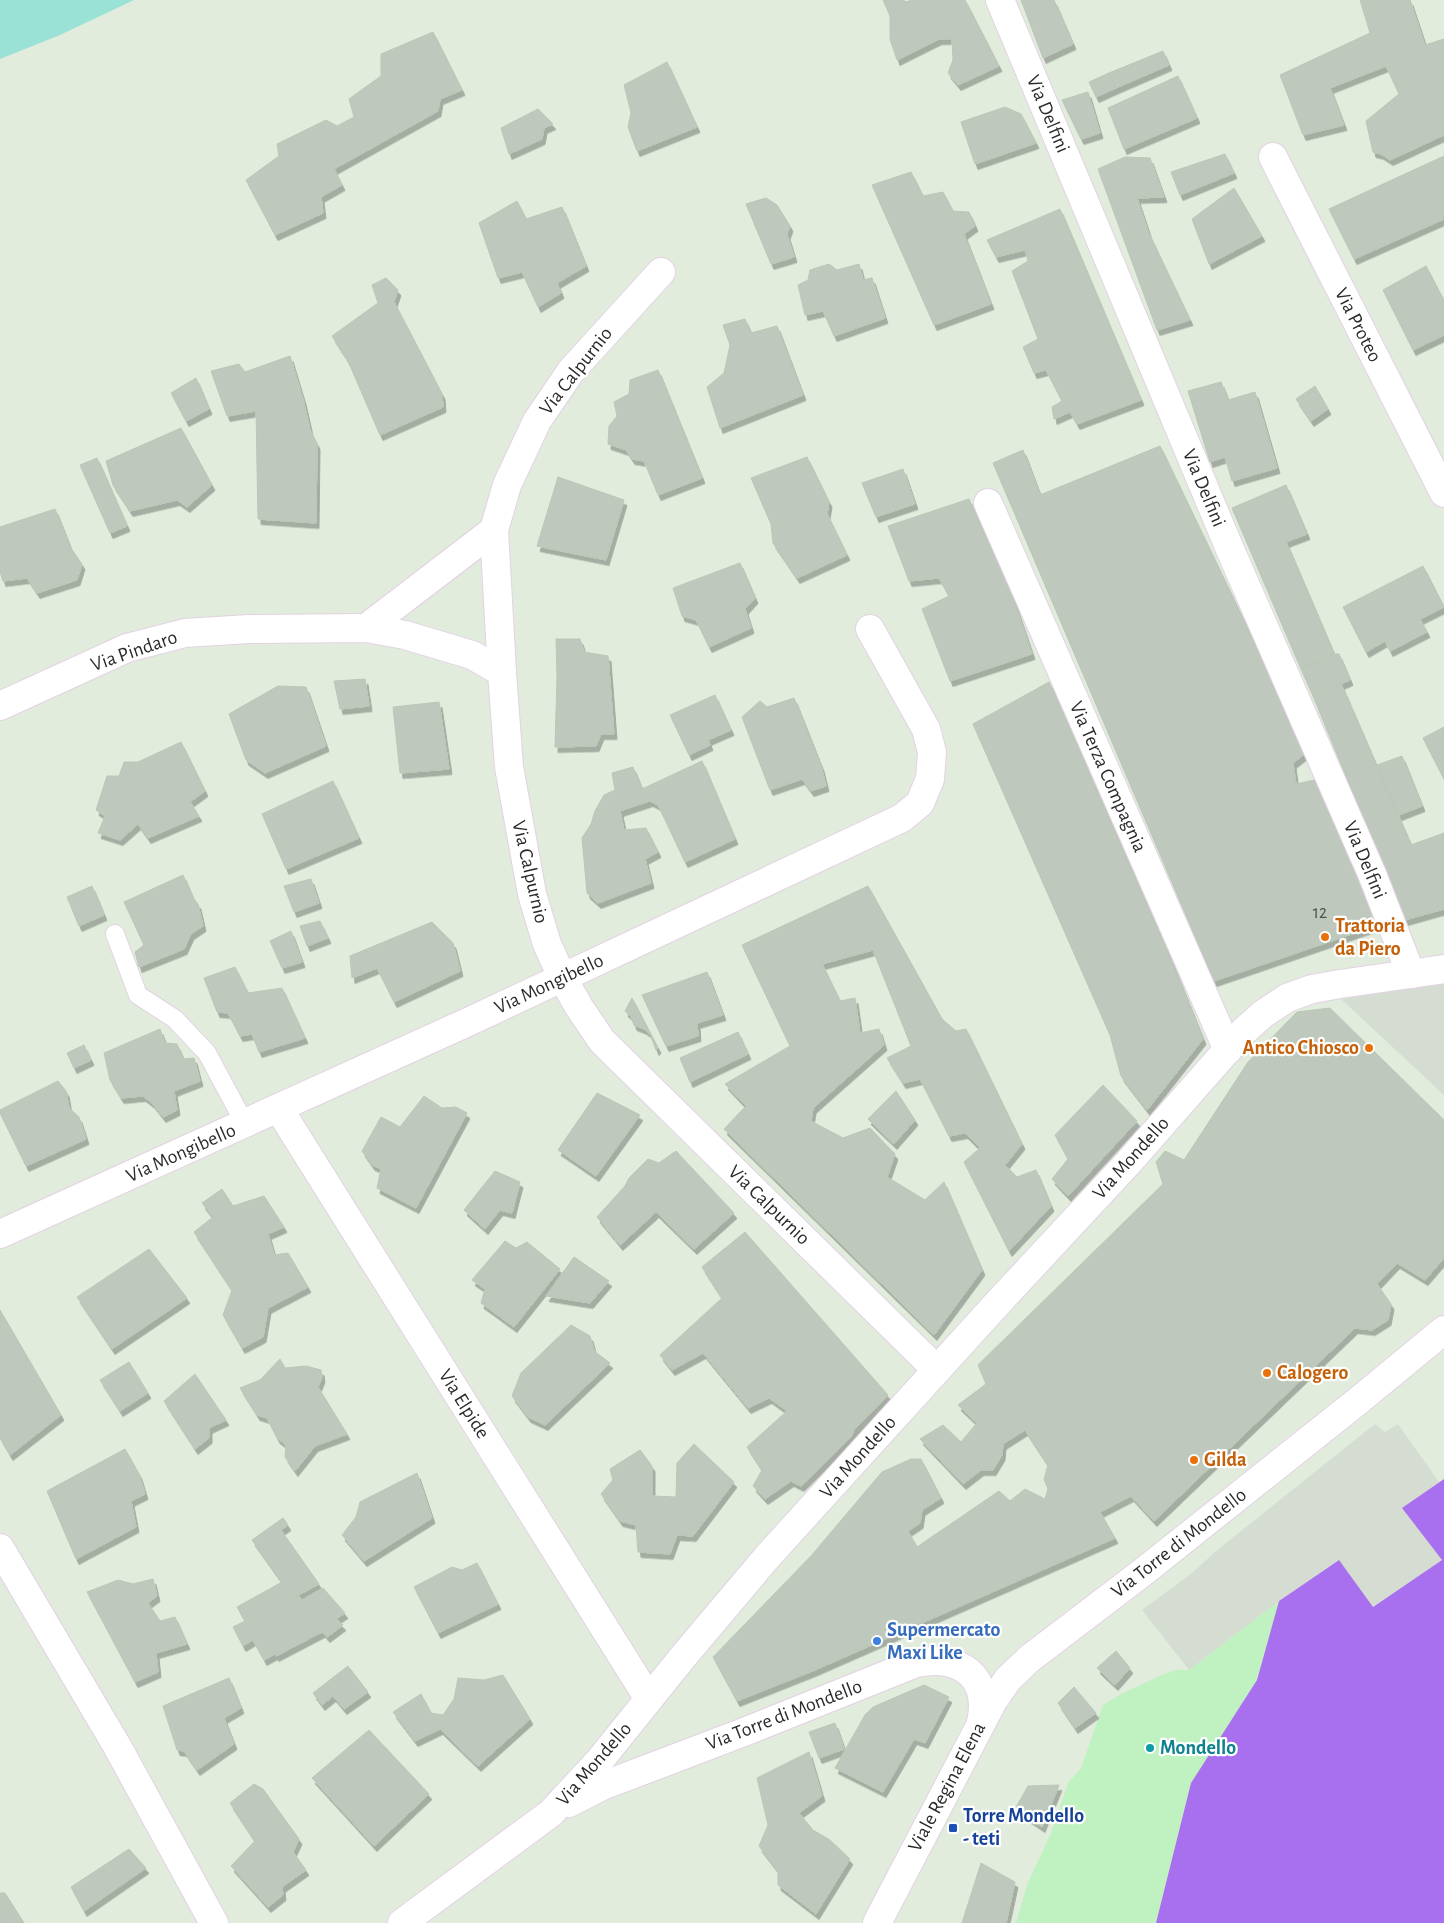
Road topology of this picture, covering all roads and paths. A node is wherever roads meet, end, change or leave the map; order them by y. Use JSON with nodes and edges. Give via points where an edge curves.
{"nodes":[{"id":1,"x":1000,"y":0,"type":"edge"},
{"id":2,"x":1273,"y":157,"type":"dead end"},
{"id":3,"x":661,"y":272,"type":"dead end"},
{"id":4,"x":1444,"y":493,"type":"edge"},
{"id":5,"x":988,"y":503,"type":"dead end"},
{"id":6,"x":494,"y":530,"type":"junction"},
{"id":7,"x":366,"y":628,"type":"junction"},
{"id":8,"x":870,"y":630,"type":"dead end"},
{"id":9,"x":502,"y":672,"type":"junction"},
{"id":10,"x":0,"y":706,"type":"edge"},
{"id":11,"x":116,"y":934,"type":"dead end"},
{"id":12,"x":1444,"y":969,"type":"edge"},
{"id":13,"x":1411,"y":974,"type":"junction"},
{"id":14,"x":562,"y":978,"type":"junction"},
{"id":15,"x":1228,"y":1050,"type":"junction"},
{"id":16,"x":279,"y":1109,"type":"junction"},
{"id":17,"x":245,"y":1124,"type":"junction"},
{"id":18,"x":0,"y":1234,"type":"edge"},
{"id":19,"x":1444,"y":1330,"type":"edge"},
{"id":20,"x":937,"y":1370,"type":"junction"},
{"id":21,"x":0,"y":1548,"type":"edge"},
{"id":22,"x":1029,"y":1659,"type":"joint"},
{"id":23,"x":649,"y":1699,"type":"junction"},
{"id":24,"x":981,"y":1723,"type":"junction"},
{"id":25,"x":551,"y":1813,"type":"junction"},
{"id":26,"x":214,"y":1923,"type":"edge"},
{"id":27,"x":402,"y":1923,"type":"edge"},
{"id":28,"x":877,"y":1923,"type":"edge"}],
"edges":[{"from":1,"to":13,"type":"street","name":"Via Delfini","via":[[1229,547],[1372,874]]},
{"from":2,"to":4,"type":"street","name":"Via Proteo"},
{"from":3,"to":6,"type":"street","name":"Via Calpurnio","via":[[571,371],[537,421],[507,485]]},
{"from":5,"to":15,"type":"street","name":"Via Terza Compagnia"},
{"from":6,"to":7,"type":"street"},
{"from":6,"to":9,"type":"street","name":"Via Calpurnio"},
{"from":7,"to":9,"type":"street","name":"Via Pindaro","via":[[405,635],[472,655]]},
{"from":7,"to":10,"type":"street","name":"Via Pindaro","via":[[185,633],[127,648]]},
{"from":8,"to":14,"type":"street","name":"Via Mongibello","via":[[926,729],[932,752],[930,779],[920,803],[902,818]]},
{"from":9,"to":14,"type":"street","name":"Via Calpurnio","via":[[509,767],[532,894],[547,944]]},
{"from":11,"to":17,"type":"lane","via":[[138,995],[175,1019],[207,1053]]},
{"from":12,"to":13,"type":"street","name":"Via Mondello"},
{"from":13,"to":15,"type":"street","name":"Via Mondello","via":[[1340,984],[1287,998],[1263,1014]]},
{"from":14,"to":16,"type":"street","name":"Via Mongibello"},
{"from":14,"to":20,"type":"street","name":"Via Calpurnio","via":[[602,1041]]},
{"from":15,"to":20,"type":"street","name":"Via Mondello"},
{"from":16,"to":17,"type":"street","name":"Via Mongibello"},
{"from":16,"to":23,"type":"street","name":"Via Elpide"},
{"from":17,"to":18,"type":"street","name":"Via Mongibello"},
{"from":19,"to":22,"type":"street","name":"Via Torre di Mondello","via":[[1151,1566]]},
{"from":20,"to":23,"type":"street","name":"Via Mondello","via":[[768,1556]]},
{"from":21,"to":26,"type":"street","via":[[117,1746]]},
{"from":22,"to":24,"type":"street","name":"Viale Regina Elena","via":[[1008,1679]]},
{"from":23,"to":25,"type":"street","name":"Via Mondello","via":[[600,1760]]},
{"from":24,"to":25,"type":"street","name":"Via Torre di Mondello","via":[[984,1703],[980,1687],[971,1675],[959,1665],[945,1661],[916,1663],[602,1786]]},
{"from":24,"to":28,"type":"street","name":"Viale Regina Elena"},
{"from":25,"to":27,"type":"street","name":"Via Mondello"}]}
